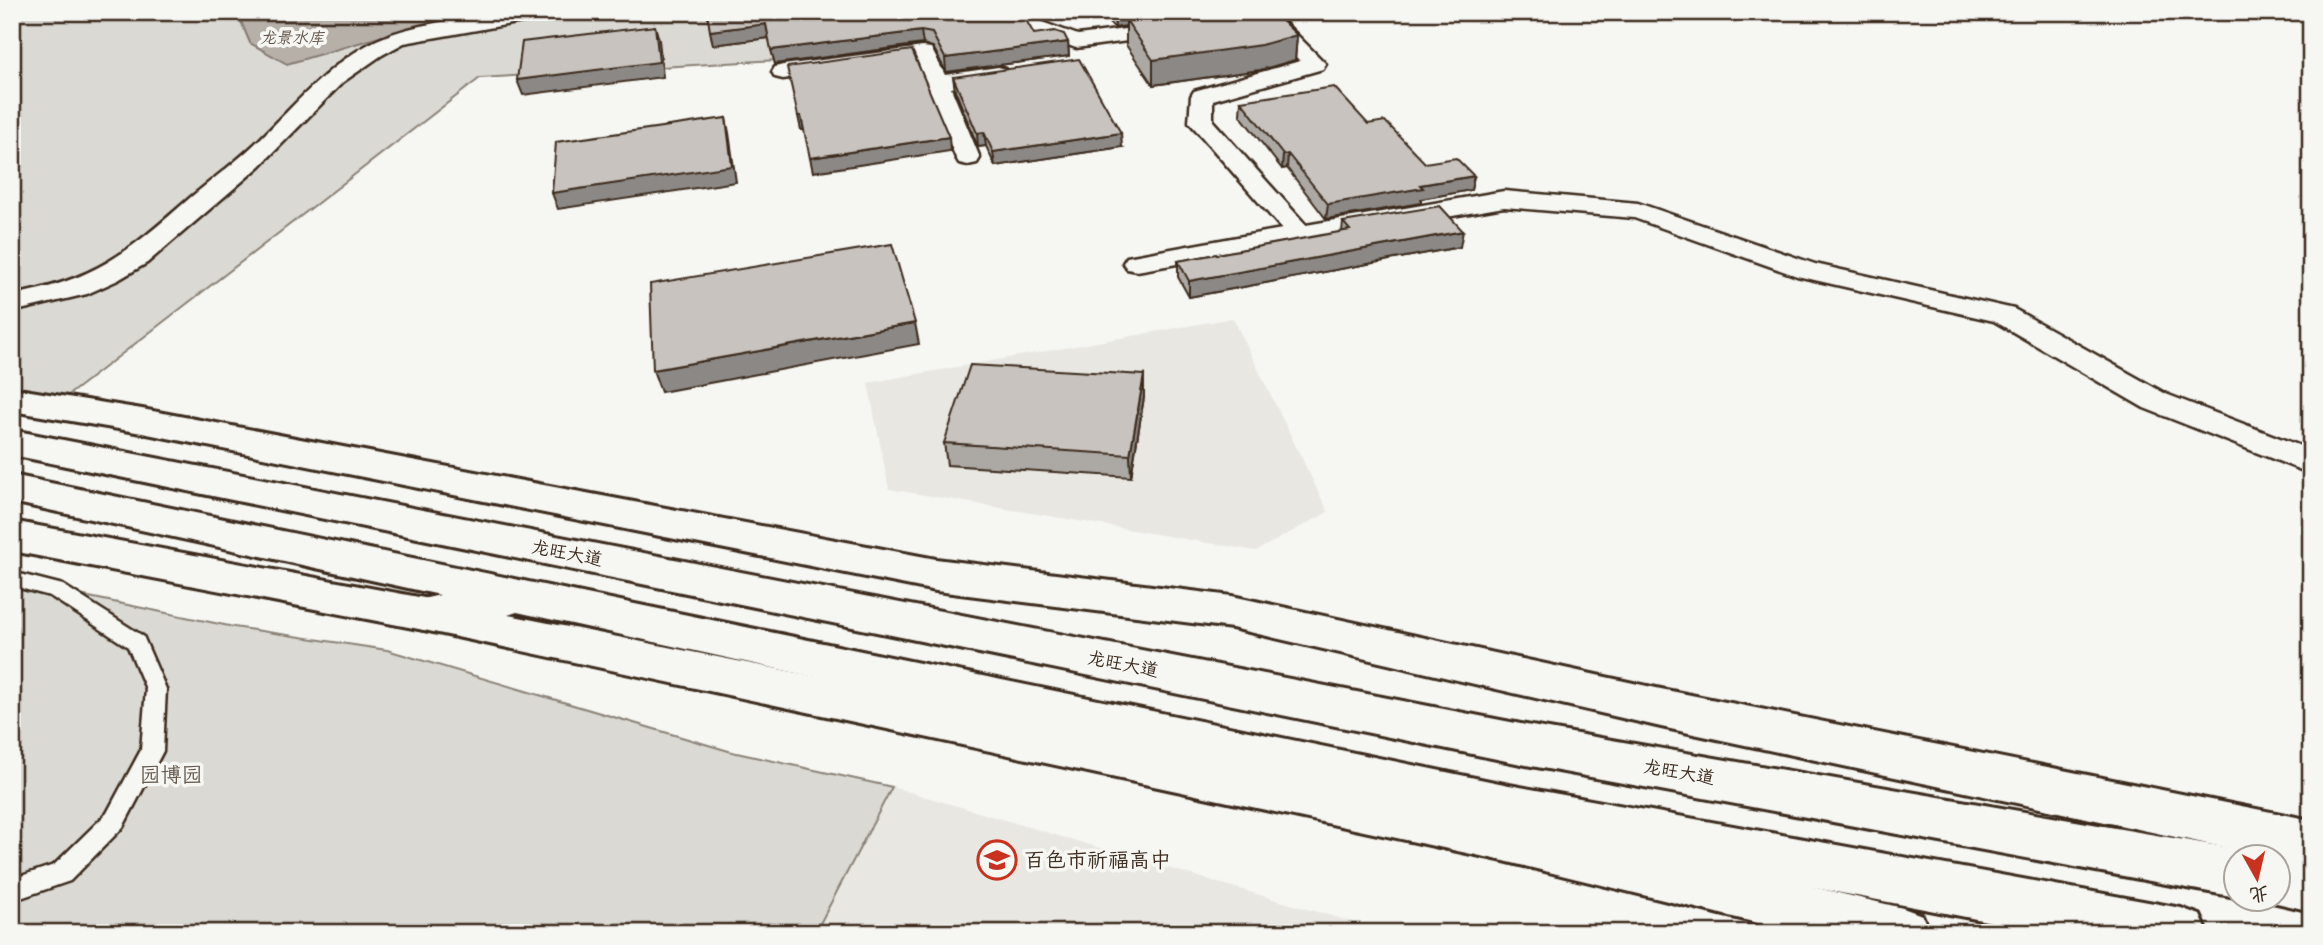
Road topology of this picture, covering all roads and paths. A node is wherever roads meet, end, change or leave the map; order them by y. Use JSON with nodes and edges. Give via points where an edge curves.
{"nodes":[{"id":1,"x":545,"y":12,"type":"edge"},
{"id":2,"x":995,"y":12,"type":"edge"},
{"id":3,"x":1241,"y":20,"type":"edge"},
{"id":4,"x":1200,"y":26,"type":"edge"},
{"id":5,"x":783,"y":72,"type":"dead end"},
{"id":6,"x":1018,"y":72,"type":"edge"},
{"id":7,"x":938,"y":83,"type":"junction"},
{"id":8,"x":968,"y":158,"type":"dead end"},
{"id":9,"x":1300,"y":234,"type":"junction"},
{"id":10,"x":1137,"y":263,"type":"dead end"},
{"id":11,"x":12,"y":304,"type":"edge"},
{"id":12,"x":12,"y":399,"type":"edge"},
{"id":13,"x":12,"y":442,"type":"edge"},
{"id":14,"x":2311,"y":463,"type":"edge"},
{"id":15,"x":12,"y":488,"type":"edge"},
{"id":16,"x":12,"y":536,"type":"edge"},
{"id":17,"x":12,"y":579,"type":"edge"},
{"id":18,"x":525,"y":598,"type":"junction"},
{"id":19,"x":424,"y":614,"type":"junction"},
{"id":20,"x":2311,"y":843,"type":"edge"},
{"id":21,"x":2222,"y":871,"type":"edge"},
{"id":22,"x":2292,"y":883,"type":"edge"},
{"id":23,"x":2311,"y":887,"type":"edge"},
{"id":24,"x":12,"y":890,"type":"edge"},
{"id":25,"x":1903,"y":933,"type":"edge"},
{"id":26,"x":2181,"y":933,"type":"edge"}],
"edges":[{"from":1,"to":11,"type":"street","via":[[398,38],[376,48],[325,84],[251,161],[136,258],[65,291]]},
{"from":2,"to":4,"type":"street","via":[[1074,53]]},
{"from":3,"to":9,"type":"street","via":[[1268,17],[1315,64],[1202,96],[1201,122]]},
{"from":5,"to":7,"type":"street","via":[[923,53]]},
{"from":6,"to":7,"type":"street"},
{"from":7,"to":8,"type":"street"},
{"from":9,"to":10,"type":"street"},
{"from":9,"to":14,"type":"street","via":[[1504,199],[1638,211],[1807,270],[2004,315],[2155,401]]},
{"from":12,"to":20,"type":"main road","via":[[936,575],[1232,612],[1649,705]]},
{"from":13,"to":21,"type":"main road","name":"龙旺大道","via":[[1526,745]]},
{"from":15,"to":18,"type":"main road"},
{"from":16,"to":19,"type":"main road"},
{"from":17,"to":24,"type":"lane","via":[[56,590],[136,642],[156,688],[152,751],[114,820],[62,873]]},
{"from":18,"to":19,"type":"main road"},
{"from":18,"to":26,"type":"main road","via":[[1509,807]]},
{"from":19,"to":25,"type":"main road","via":[[1504,838]]},
{"from":22,"to":23,"type":"main road"}]}
